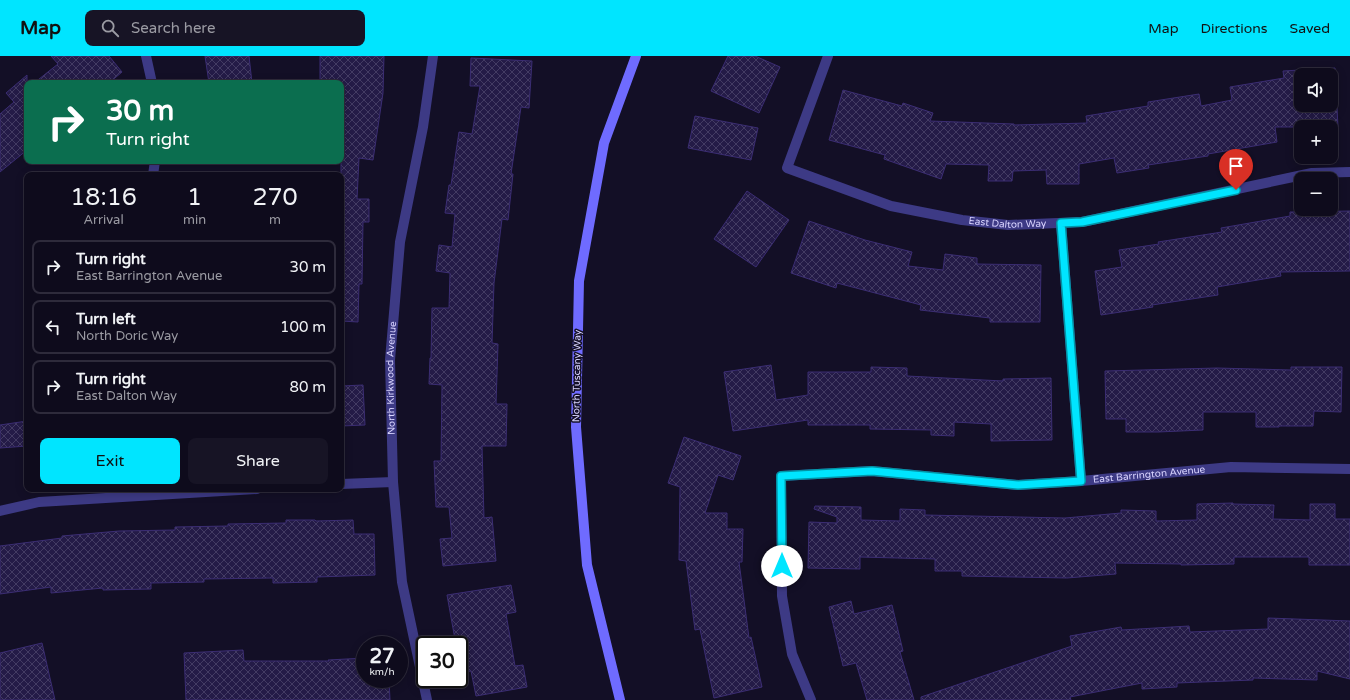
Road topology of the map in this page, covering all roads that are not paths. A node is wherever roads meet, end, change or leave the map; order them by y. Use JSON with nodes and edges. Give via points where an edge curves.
{"nodes":[{"id":1,"x":146,"y":56,"type":"edge"},
{"id":2,"x":433,"y":56,"type":"edge"},
{"id":3,"x":636,"y":56,"type":"edge"},
{"id":4,"x":828,"y":56,"type":"edge"},
{"id":5,"x":151,"y":80,"type":"edge"},
{"id":6,"x":1350,"y":172,"type":"edge"},
{"id":7,"x":1061,"y":223,"type":"junction"},
{"id":8,"x":1350,"y":469,"type":"edge"},
{"id":9,"x":1081,"y":481,"type":"junction"},
{"id":10,"x":393,"y":482,"type":"junction"},
{"id":11,"x":344,"y":484,"type":"edge"},
{"id":12,"x":145,"y":492,"type":"edge"},
{"id":13,"x":0,"y":511,"type":"edge"},
{"id":14,"x":427,"y":700,"type":"edge"},
{"id":15,"x":620,"y":700,"type":"edge"},
{"id":16,"x":810,"y":700,"type":"edge"}],
"edges":[{"from":1,"to":5,"type":"street"},
{"from":2,"to":10,"type":"street","name":"North Kirkwood Avenue","via":[[423,127],[400,242],[390,360]]},
{"from":3,"to":15,"type":"street","name":"North Tuscany Way","via":[[604,143],[579,281],[576,427],[587,565]]},
{"from":4,"to":7,"type":"street","name":"East Dalton Way","via":[[787,168],[891,206],[962,220],[1008,225]]},
{"from":6,"to":7,"type":"street","name":"East Dalton Way","via":[[1312,174],[1082,222]]},
{"from":7,"to":9,"type":"street"},
{"from":8,"to":9,"type":"street","name":"East Barrington Avenue","via":[[1231,467]]},
{"from":9,"to":16,"type":"street","name":"East Barrington Avenue","via":[[1018,485],[872,471],[781,476],[782,596],[792,654]]},
{"from":10,"to":11,"type":"street"},
{"from":10,"to":14,"type":"street","name":"North Kirkwood Avenue","via":[[402,582]]},
{"from":12,"to":13,"type":"street","via":[[39,502]]}]}
